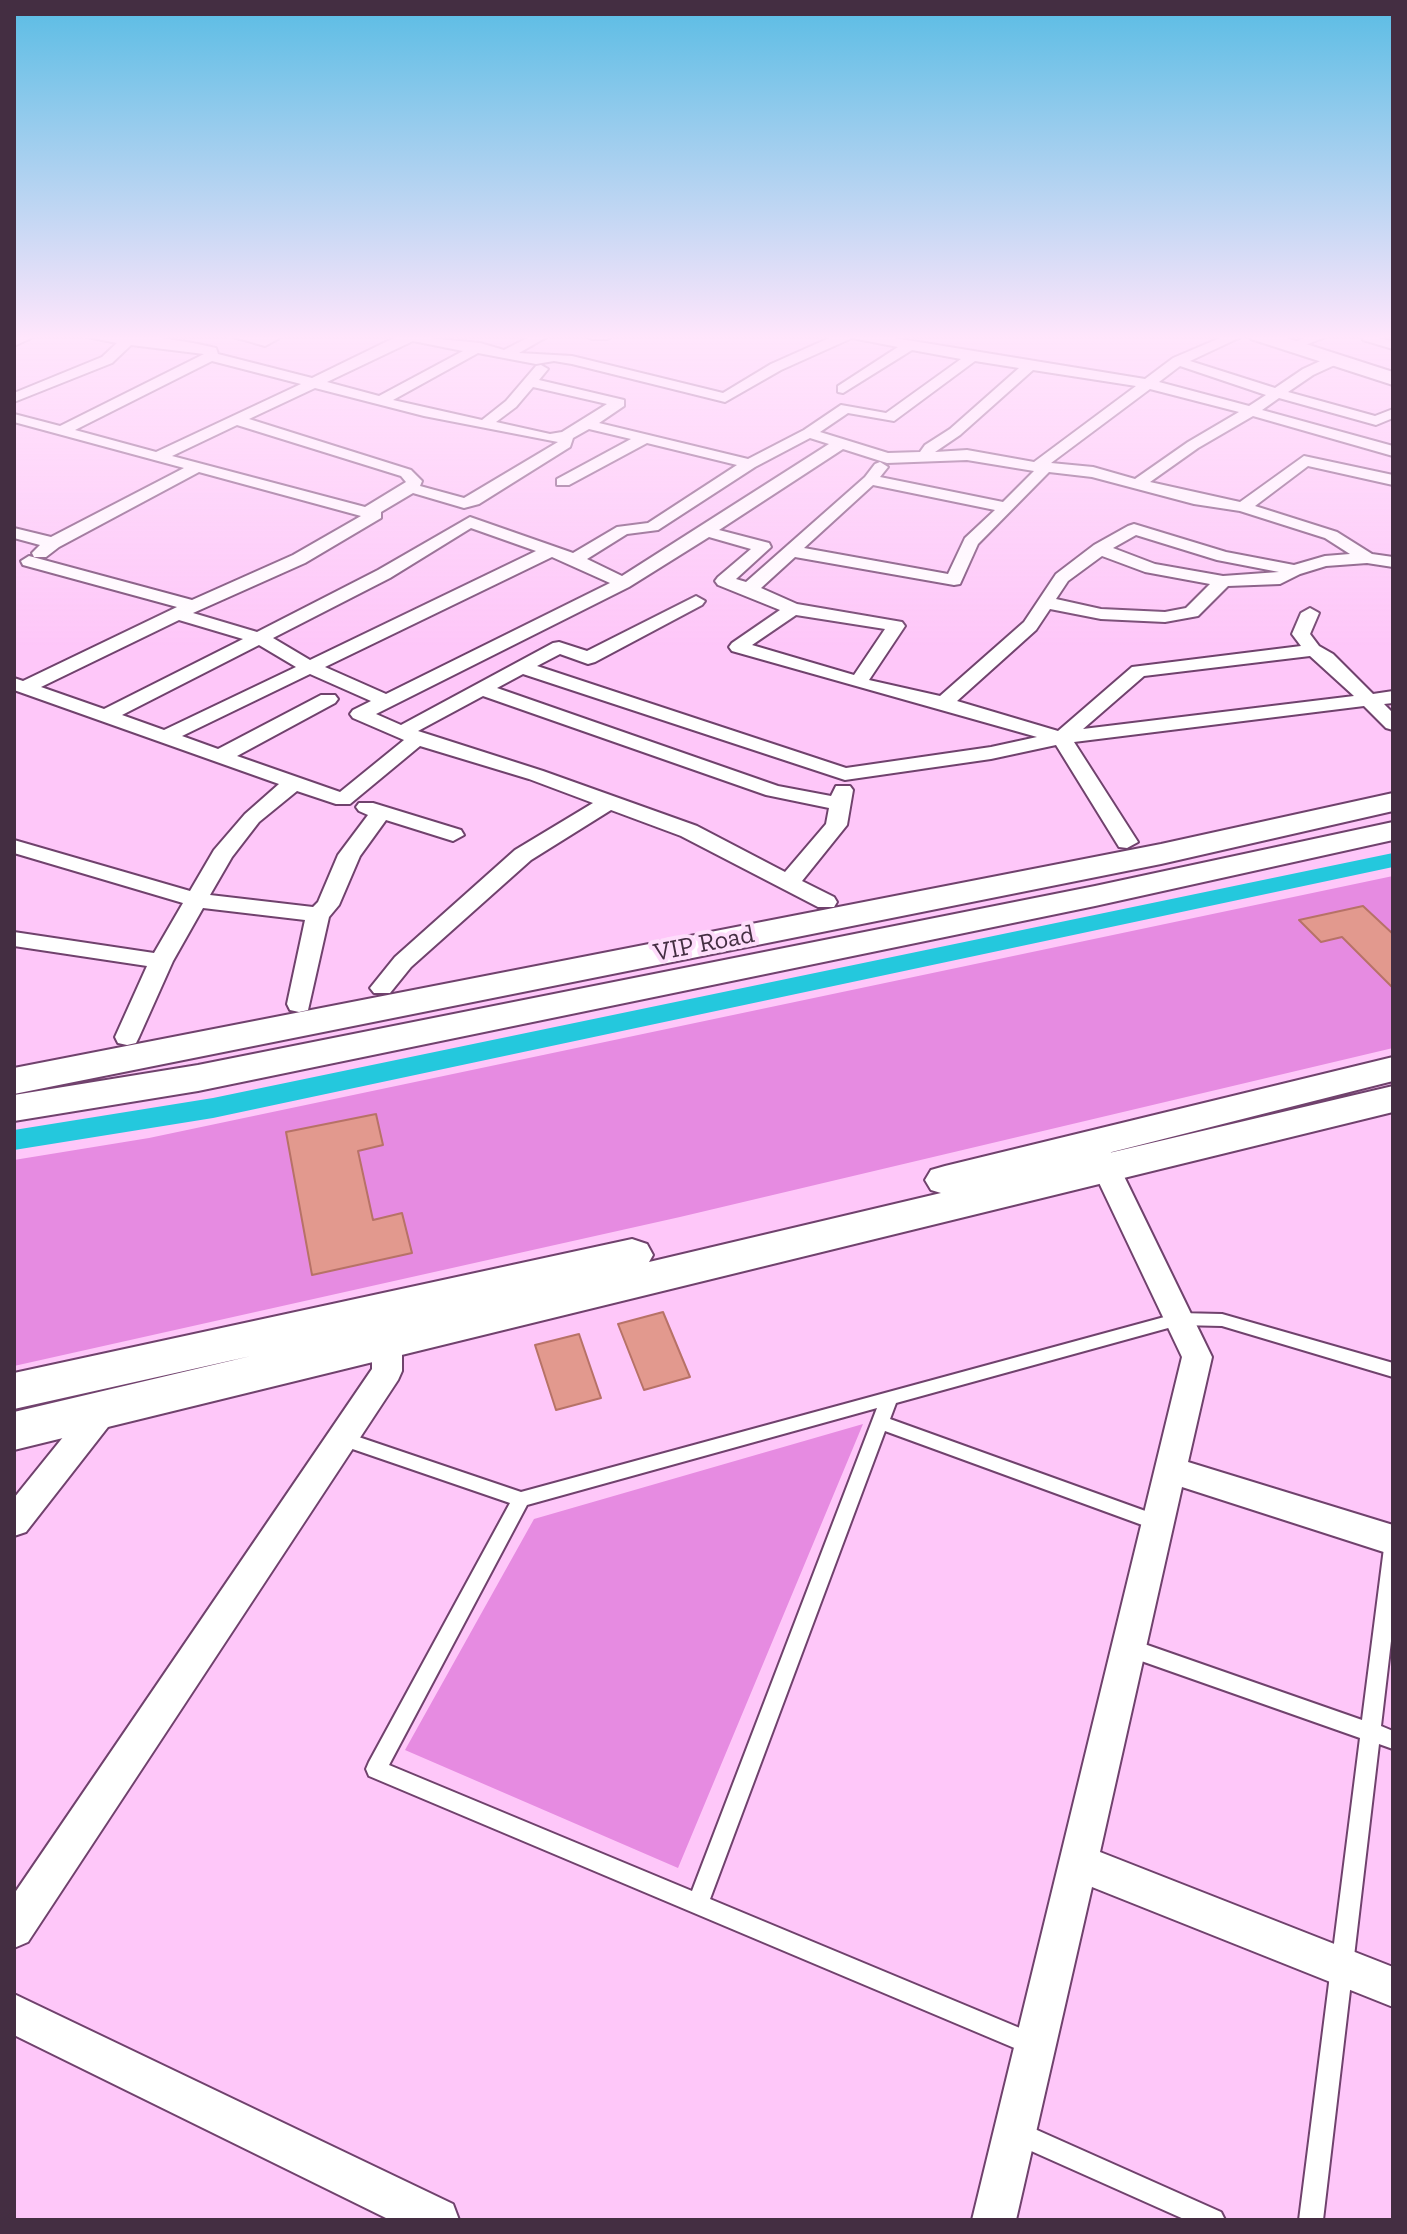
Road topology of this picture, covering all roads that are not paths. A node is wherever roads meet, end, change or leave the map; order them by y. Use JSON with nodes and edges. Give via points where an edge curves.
{"nodes":[{"id":1,"x":90,"y":439,"type":"edge"},
{"id":2,"x":196,"y":439,"type":"edge"},
{"id":3,"x":299,"y":439,"type":"edge"},
{"id":4,"x":566,"y":439,"type":"edge"},
{"id":5,"x":643,"y":439,"type":"edge"},
{"id":6,"x":650,"y":439,"type":"edge"},
{"id":7,"x":797,"y":439,"type":"edge"},
{"id":8,"x":827,"y":439,"type":"edge"},
{"id":9,"x":944,"y":439,"type":"edge"},
{"id":10,"x":1077,"y":439,"type":"edge"},
{"id":11,"x":1203,"y":439,"type":"edge"},
{"id":12,"x":1351,"y":439,"type":"edge"},
{"id":13,"x":840,"y":444,"type":"junction"},
{"id":14,"x":1393,"y":451,"type":"edge"},
{"id":15,"x":925,"y":456,"type":"junction"},
{"id":16,"x":155,"y":458,"type":"junction"},
{"id":17,"x":887,"y":458,"type":"junction"},
{"id":18,"x":750,"y":464,"type":"junction"},
{"id":19,"x":1041,"y":467,"type":"junction"},
{"id":20,"x":196,"y":468,"type":"junction"},
{"id":21,"x":870,"y":480,"type":"junction"},
{"id":22,"x":1393,"y":480,"type":"edge"},
{"id":23,"x":563,"y":482,"type":"dead end"},
{"id":24,"x":1139,"y":483,"type":"junction"},
{"id":25,"x":411,"y":488,"type":"junction"},
{"id":26,"x":464,"y":503,"type":"junction"},
{"id":27,"x":1243,"y":507,"type":"junction"},
{"id":28,"x":1007,"y":508,"type":"junction"},
{"id":29,"x":367,"y":513,"type":"junction"},
{"id":30,"x":470,"y":522,"type":"junction"},
{"id":31,"x":707,"y":532,"type":"junction"},
{"id":32,"x":14,"y":533,"type":"edge"},
{"id":33,"x":53,"y":543,"type":"junction"},
{"id":34,"x":1100,"y":549,"type":"junction"},
{"id":35,"x":550,"y":551,"type":"junction"},
{"id":36,"x":791,"y":551,"type":"junction"},
{"id":37,"x":1367,"y":558,"type":"junction"},
{"id":38,"x":574,"y":559,"type":"junction"},
{"id":39,"x":1393,"y":562,"type":"edge"},
{"id":40,"x":21,"y":566,"type":"edge"},
{"id":41,"x":1294,"y":570,"type":"junction"},
{"id":42,"x":1223,"y":581,"type":"junction"},
{"id":43,"x":623,"y":583,"type":"junction"},
{"id":44,"x":749,"y":589,"type":"junction"},
{"id":45,"x":696,"y":601,"type":"dead end"},
{"id":46,"x":1048,"y":603,"type":"junction"},
{"id":47,"x":793,"y":609,"type":"junction"},
{"id":48,"x":185,"y":610,"type":"junction"},
{"id":49,"x":1310,"y":613,"type":"dead end"},
{"id":50,"x":259,"y":638,"type":"junction"},
{"id":51,"x":1313,"y":650,"type":"junction"},
{"id":52,"x":308,"y":666,"type":"junction"},
{"id":53,"x":521,"y":667,"type":"junction"},
{"id":54,"x":858,"y":683,"type":"junction"},
{"id":55,"x":20,"y":686,"type":"edge"},
{"id":56,"x":481,"y":689,"type":"junction"},
{"id":57,"x":1393,"y":697,"type":"edge"},
{"id":58,"x":328,"y":699,"type":"dead end"},
{"id":59,"x":1366,"y":699,"type":"junction"},
{"id":60,"x":387,"y":701,"type":"junction"},
{"id":61,"x":944,"y":703,"type":"junction"},
{"id":62,"x":106,"y":716,"type":"junction"},
{"id":63,"x":1393,"y":724,"type":"edge"},
{"id":64,"x":410,"y":735,"type":"junction"},
{"id":65,"x":165,"y":737,"type":"junction"},
{"id":66,"x":1061,"y":738,"type":"junction"},
{"id":67,"x":221,"y":756,"type":"junction"},
{"id":68,"x":845,"y":774,"type":"junction"},
{"id":69,"x":292,"y":784,"type":"junction"},
{"id":70,"x":1393,"y":789,"type":"edge"},
{"id":71,"x":343,"y":800,"type":"junction"},
{"id":72,"x":609,"y":802,"type":"junction"},
{"id":73,"x":1393,"y":802,"type":"edge"},
{"id":74,"x":840,"y":804,"type":"junction"},
{"id":75,"x":381,"y":812,"type":"junction"},
{"id":76,"x":1393,"y":831,"type":"edge"},
{"id":77,"x":453,"y":835,"type":"dead end"},
{"id":78,"x":1127,"y":842,"type":"junction"},
{"id":79,"x":14,"y":846,"type":"edge"},
{"id":80,"x":789,"y":882,"type":"junction"},
{"id":81,"x":195,"y":900,"type":"junction"},
{"id":82,"x":826,"y":902,"type":"junction"},
{"id":83,"x":318,"y":915,"type":"junction"},
{"id":84,"x":14,"y":939,"type":"edge"},
{"id":85,"x":161,"y":961,"type":"junction"},
{"id":86,"x":382,"y":988,"type":"junction"},
{"id":87,"x":299,"y":1004,"type":"junction"},
{"id":88,"x":127,"y":1037,"type":"junction"},
{"id":89,"x":14,"y":1056,"type":"edge"},
{"id":90,"x":1393,"y":1069,"type":"edge"},
{"id":91,"x":14,"y":1081,"type":"edge"},
{"id":92,"x":1393,"y":1099,"type":"edge"},
{"id":93,"x":14,"y":1108,"type":"edge"},
{"id":94,"x":1099,"y":1155,"type":"junction"},
{"id":95,"x":1179,"y":1319,"type":"junction"},
{"id":96,"x":387,"y":1340,"type":"junction"},
{"id":97,"x":1393,"y":1370,"type":"edge"},
{"id":98,"x":14,"y":1391,"type":"edge"},
{"id":99,"x":889,"y":1399,"type":"junction"},
{"id":100,"x":104,"y":1409,"type":"junction"},
{"id":101,"x":880,"y":1422,"type":"junction"},
{"id":102,"x":14,"y":1431,"type":"edge"},
{"id":103,"x":341,"y":1438,"type":"junction"},
{"id":104,"x":1170,"y":1470,"type":"junction"},
{"id":105,"x":521,"y":1499,"type":"junction"},
{"id":106,"x":14,"y":1522,"type":"edge"},
{"id":107,"x":1156,"y":1522,"type":"junction"},
{"id":108,"x":1393,"y":1540,"type":"edge"},
{"id":109,"x":1393,"y":1548,"type":"edge"},
{"id":110,"x":1129,"y":1648,"type":"junction"},
{"id":111,"x":1370,"y":1732,"type":"junction"},
{"id":112,"x":1393,"y":1740,"type":"edge"},
{"id":113,"x":1079,"y":1863,"type":"junction"},
{"id":114,"x":698,"y":1904,"type":"junction"},
{"id":115,"x":14,"y":1928,"type":"edge"},
{"id":116,"x":1341,"y":1966,"type":"junction"},
{"id":117,"x":1393,"y":1987,"type":"edge"},
{"id":118,"x":14,"y":2014,"type":"edge"},
{"id":119,"x":1035,"y":2046,"type":"junction"},
{"id":120,"x":1015,"y":2132,"type":"junction"},
{"id":121,"x":437,"y":2220,"type":"edge"},
{"id":122,"x":994,"y":2220,"type":"edge"},
{"id":123,"x":1213,"y":2220,"type":"edge"},
{"id":124,"x":1311,"y":2220,"type":"edge"}],
"edges":[{"from":1,"to":16,"type":"street"},
{"from":2,"to":16,"type":"street"},
{"from":3,"to":25,"type":"street","via":[[406,473],[414,481]]},
{"from":4,"to":26,"type":"street"},
{"from":5,"to":23,"type":"street"},
{"from":6,"to":18,"type":"street"},
{"from":7,"to":18,"type":"street"},
{"from":8,"to":13,"type":"street"},
{"from":9,"to":15,"type":"street"},
{"from":10,"to":19,"type":"street"},
{"from":11,"to":24,"type":"street"},
{"from":12,"to":14,"type":"street"},
{"from":13,"to":17,"type":"street"},
{"from":13,"to":31,"type":"street"},
{"from":15,"to":17,"type":"street"},
{"from":15,"to":19,"type":"street","via":[[967,455]]},
{"from":16,"to":20,"type":"street"},
{"from":17,"to":21,"type":"street"},
{"from":18,"to":38,"type":"street","via":[[652,527],[623,530]]},
{"from":19,"to":24,"type":"street","via":[[1103,473]]},
{"from":19,"to":28,"type":"street"},
{"from":20,"to":29,"type":"street"},
{"from":20,"to":33,"type":"street"},
{"from":21,"to":28,"type":"street"},
{"from":21,"to":36,"type":"street"},
{"from":22,"to":27,"type":"street","via":[[1304,461]]},
{"from":24,"to":27,"type":"street"},
{"from":25,"to":26,"type":"street"},
{"from":25,"to":29,"type":"street"},
{"from":26,"to":30,"type":"street"},
{"from":27,"to":37,"type":"street","via":[[1331,535]]},
{"from":28,"to":36,"type":"street","via":[[971,542],[954,580]]},
{"from":29,"to":48,"type":"street","via":[[375,515],[299,559]]},
{"from":30,"to":35,"type":"street"},
{"from":30,"to":50,"type":"street","via":[[384,574]]},
{"from":31,"to":43,"type":"street"},
{"from":31,"to":44,"type":"street","via":[[763,547],[724,581]]},
{"from":32,"to":33,"type":"street"},
{"from":33,"to":40,"type":"street"},
{"from":34,"to":41,"type":"street","via":[[1134,529],[1223,556]]},
{"from":34,"to":42,"type":"street","via":[[1151,568]]},
{"from":34,"to":46,"type":"street","via":[[1062,578]]},
{"from":35,"to":38,"type":"street"},
{"from":35,"to":52,"type":"street"},
{"from":36,"to":44,"type":"street"},
{"from":37,"to":39,"type":"street"},
{"from":37,"to":41,"type":"street"},
{"from":38,"to":43,"type":"street"},
{"from":40,"to":48,"type":"street"},
{"from":41,"to":42,"type":"street","via":[[1280,579]]},
{"from":42,"to":46,"type":"street","via":[[1192,612],[1165,617],[1101,614]]},
{"from":43,"to":60,"type":"street"},
{"from":44,"to":47,"type":"street"},
{"from":45,"to":53,"type":"street","via":[[588,658],[559,647]]},
{"from":46,"to":61,"type":"street","via":[[1030,626]]},
{"from":47,"to":54,"type":"street","via":[[896,626]]},
{"from":47,"to":54,"type":"street","via":[[738,647]]},
{"from":48,"to":50,"type":"street"},
{"from":48,"to":55,"type":"street"},
{"from":49,"to":51,"type":"street","via":[[1301,634]]},
{"from":50,"to":52,"type":"street"},
{"from":50,"to":62,"type":"street"},
{"from":51,"to":59,"type":"street"},
{"from":51,"to":66,"type":"street","via":[[1139,671]]},
{"from":52,"to":60,"type":"street"},
{"from":52,"to":65,"type":"street"},
{"from":53,"to":56,"type":"street"},
{"from":53,"to":68,"type":"street"},
{"from":54,"to":61,"type":"street"},
{"from":55,"to":62,"type":"street"},
{"from":56,"to":64,"type":"street"},
{"from":56,"to":74,"type":"street","via":[[773,791]]},
{"from":57,"to":59,"type":"street"},
{"from":58,"to":67,"type":"street"},
{"from":59,"to":63,"type":"street"},
{"from":59,"to":66,"type":"street"},
{"from":60,"to":64,"type":"street","via":[[360,714]]},
{"from":61,"to":66,"type":"street"},
{"from":62,"to":65,"type":"street"},
{"from":64,"to":71,"type":"street"},
{"from":64,"to":72,"type":"street"},
{"from":65,"to":67,"type":"street"},
{"from":66,"to":68,"type":"street"},
{"from":66,"to":78,"type":"street"},
{"from":67,"to":69,"type":"street"},
{"from":68,"to":74,"type":"street"},
{"from":69,"to":71,"type":"street"},
{"from":69,"to":81,"type":"street","via":[[252,818]]},
{"from":70,"to":78,"type":"street","name":"VIP Road"},
{"from":71,"to":75,"type":"street"},
{"from":72,"to":80,"type":"street","via":[[689,831]]},
{"from":72,"to":86,"type":"street","via":[[523,855],[403,962]]},
{"from":73,"to":91,"type":"street","name":"VIP Road","via":[[1145,857]]},
{"from":74,"to":80,"type":"street","via":[[836,825]]},
{"from":75,"to":77,"type":"street"},
{"from":75,"to":83,"type":"street","via":[[349,855],[328,905]]},
{"from":76,"to":93,"type":"street","name":"VIP Road","via":[[214,1075]]},
{"from":78,"to":82,"type":"street","name":"VIP Road"},
{"from":79,"to":81,"type":"street"},
{"from":80,"to":82,"type":"street"},
{"from":81,"to":83,"type":"street"},
{"from":81,"to":85,"type":"street"},
{"from":82,"to":86,"type":"street","name":"VIP Road"},
{"from":83,"to":87,"type":"street"},
{"from":84,"to":85,"type":"street"},
{"from":85,"to":88,"type":"street"},
{"from":86,"to":87,"type":"street","name":"VIP Road"},
{"from":87,"to":88,"type":"street","name":"VIP Road"},
{"from":88,"to":89,"type":"street","name":"VIP Road"},
{"from":90,"to":94,"type":"street"},
{"from":92,"to":94,"type":"street"},
{"from":94,"to":95,"type":"street"},
{"from":94,"to":96,"type":"street"},
{"from":94,"to":98,"type":"street"},
{"from":95,"to":97,"type":"lane","via":[[1222,1320]]},
{"from":95,"to":99,"type":"lane"},
{"from":95,"to":104,"type":"street","via":[[1197,1357]]},
{"from":96,"to":100,"type":"street"},
{"from":96,"to":103,"type":"street","via":[[387,1371]]},
{"from":99,"to":101,"type":"lane"},
{"from":99,"to":105,"type":"lane"},
{"from":100,"to":102,"type":"street"},
{"from":100,"to":106,"type":"street"},
{"from":101,"to":107,"type":"lane"},
{"from":101,"to":114,"type":"lane"},
{"from":103,"to":105,"type":"lane"},
{"from":103,"to":115,"type":"street"},
{"from":104,"to":107,"type":"street"},
{"from":104,"to":108,"type":"street"},
{"from":105,"to":114,"type":"lane","via":[[376,1769]]},
{"from":107,"to":110,"type":"street"},
{"from":109,"to":111,"type":"lane"},
{"from":110,"to":111,"type":"lane"},
{"from":110,"to":113,"type":"street"},
{"from":111,"to":112,"type":"lane"},
{"from":111,"to":116,"type":"lane"},
{"from":113,"to":116,"type":"street"},
{"from":113,"to":119,"type":"street"},
{"from":114,"to":119,"type":"lane"},
{"from":116,"to":117,"type":"street"},
{"from":116,"to":124,"type":"lane"},
{"from":118,"to":121,"type":"street"},
{"from":119,"to":120,"type":"street"},
{"from":120,"to":122,"type":"street"},
{"from":120,"to":123,"type":"lane"}]}
